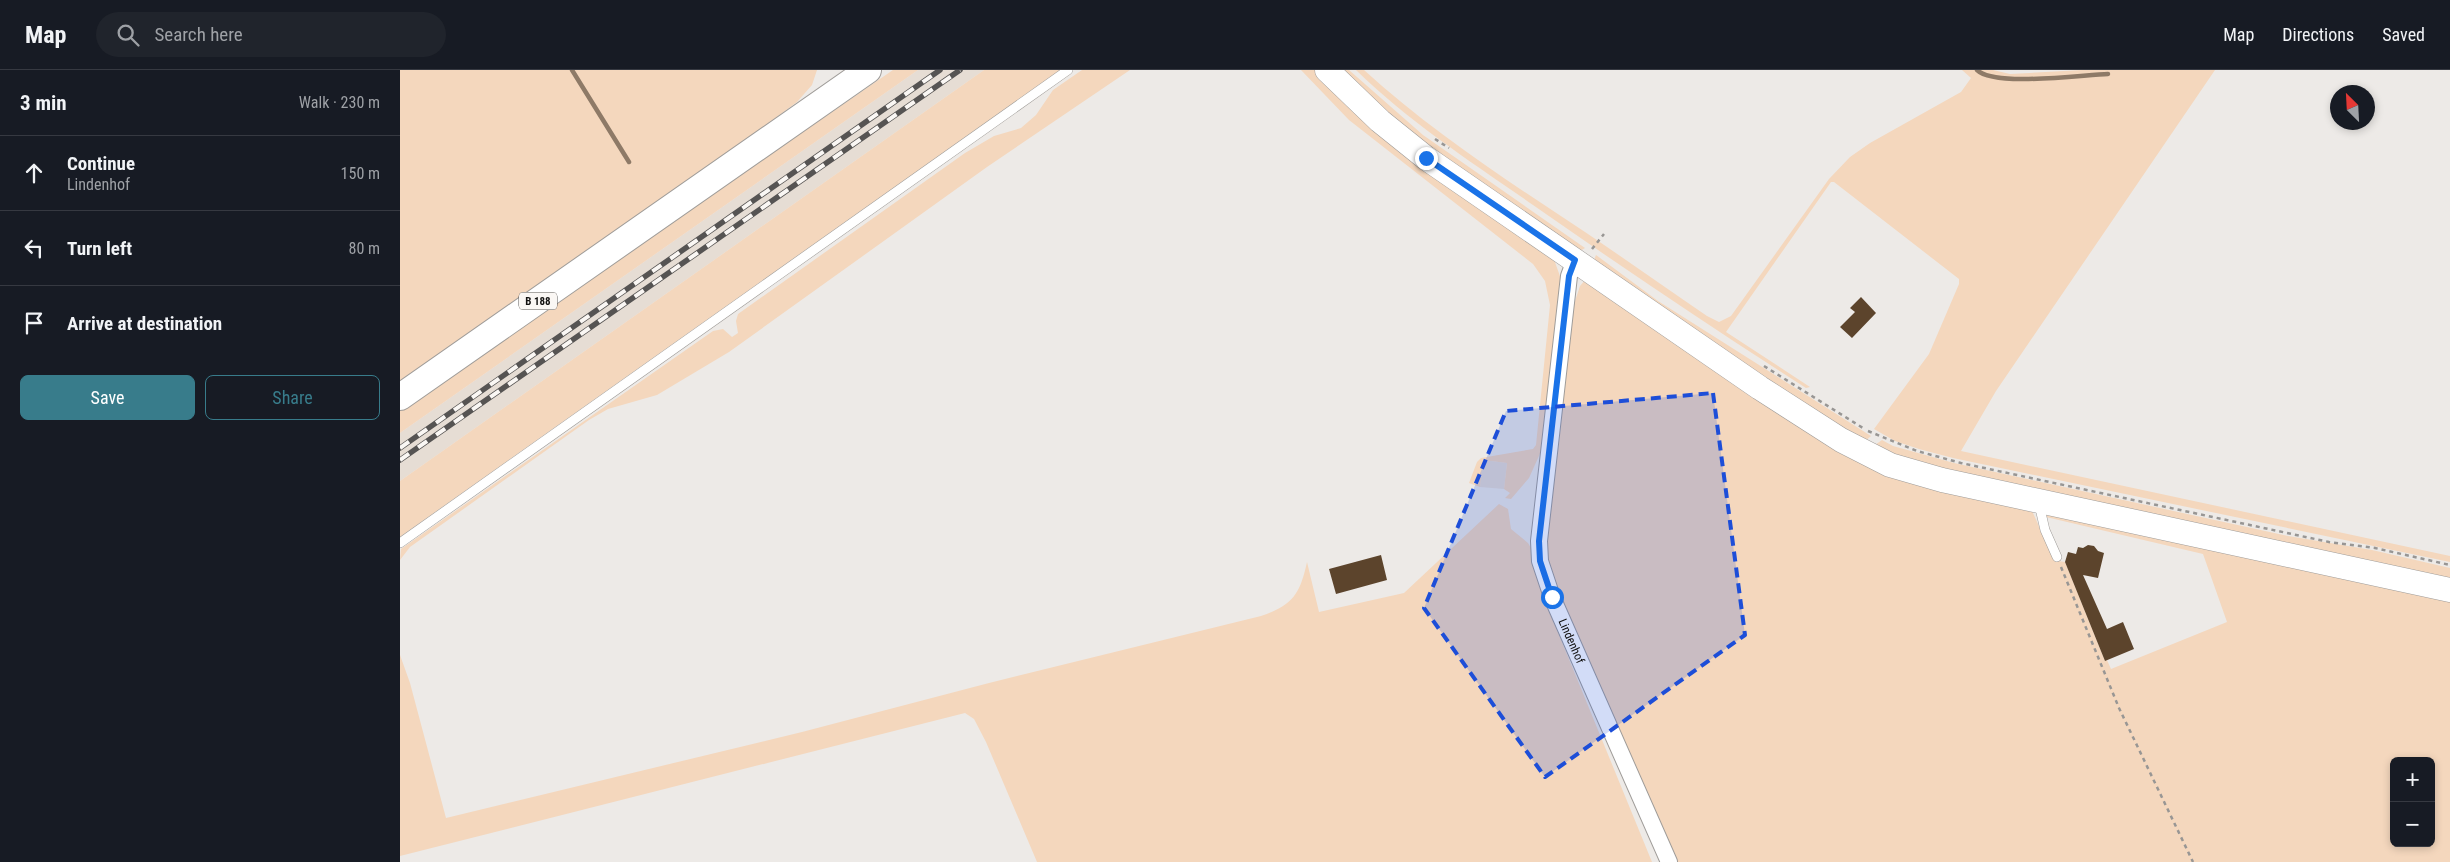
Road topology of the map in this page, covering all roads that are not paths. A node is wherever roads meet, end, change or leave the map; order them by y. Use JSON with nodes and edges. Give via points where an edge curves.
{"nodes":[{"id":1,"x":1068,"y":70,"type":"edge"},
{"id":2,"x":1327,"y":70,"type":"edge"},
{"id":3,"x":855,"y":74,"type":"edge"},
{"id":4,"x":1584,"y":251,"type":"junction"},
{"id":5,"x":400,"y":397,"type":"edge"},
{"id":6,"x":2038,"y":501,"type":"junction"},
{"id":7,"x":400,"y":543,"type":"edge"},
{"id":8,"x":2057,"y":557,"type":"road end"},
{"id":9,"x":2450,"y":590,"type":"edge"},
{"id":10,"x":1669,"y":862,"type":"edge"}],
"edges":[{"from":1,"to":7,"type":"lane"},
{"from":2,"to":4,"type":"main road","via":[[1405,142]]},
{"from":3,"to":5,"type":"main road","number":"B 188"},
{"from":4,"to":6,"type":"main road","via":[[1795,411],[1876,459],[1916,474]]},
{"from":4,"to":10,"type":"street","name":"Lindenhof","via":[[1569,276],[1539,541],[1540,561],[1552,597]]},
{"from":6,"to":8,"type":"lane","via":[[2045,530]]},
{"from":6,"to":9,"type":"main road"}]}
